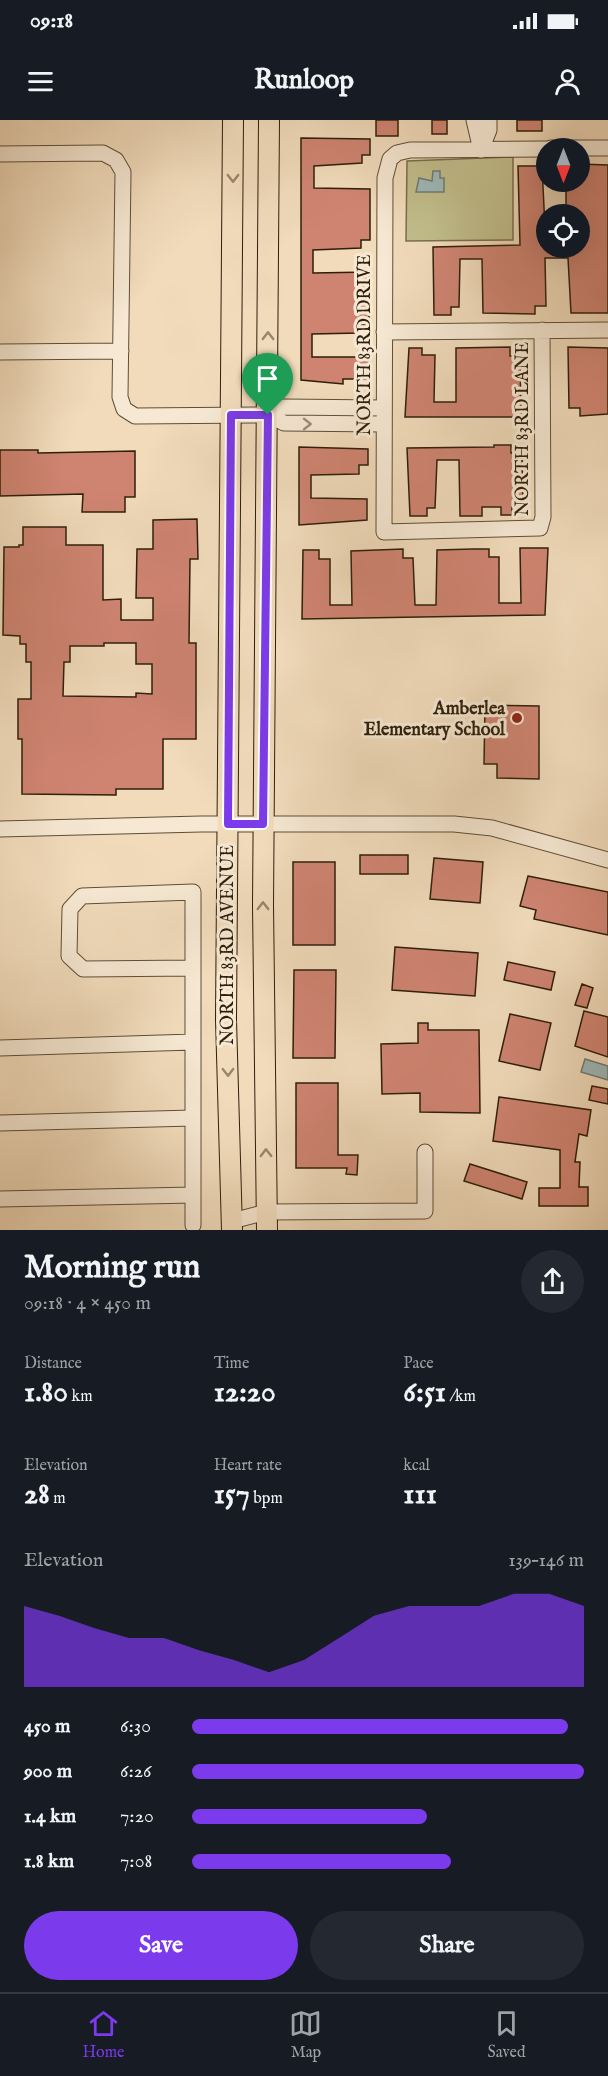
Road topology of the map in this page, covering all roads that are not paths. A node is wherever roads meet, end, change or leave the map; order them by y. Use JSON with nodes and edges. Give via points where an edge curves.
{"nodes":[{"id":1,"x":233,"y":120,"type":"edge"},
{"id":2,"x":269,"y":120,"type":"edge"},
{"id":3,"x":474,"y":120,"type":"edge"},
{"id":4,"x":489,"y":120,"type":"edge"},
{"id":5,"x":536,"y":148,"type":"edge"},
{"id":6,"x":590,"y":148,"type":"edge"},
{"id":7,"x":608,"y":148,"type":"edge"},
{"id":8,"x":481,"y":150,"type":"junction"},
{"id":9,"x":0,"y":154,"type":"edge"},
{"id":10,"x":542,"y":330,"type":"junction"},
{"id":11,"x":608,"y":330,"type":"edge"},
{"id":12,"x":384,"y":332,"type":"junction"},
{"id":13,"x":121,"y":351,"type":"junction"},
{"id":14,"x":0,"y":352,"type":"edge"},
{"id":15,"x":330,"y":407,"type":"junction"},
{"id":16,"x":383,"y":408,"type":"junction"},
{"id":17,"x":231,"y":415,"type":"junction"},
{"id":18,"x":268,"y":415,"type":"junction"},
{"id":19,"x":330,"y":424,"type":"junction"},
{"id":20,"x":383,"y":424,"type":"junction"},
{"id":21,"x":384,"y":532,"type":"joint"},
{"id":22,"x":228,"y":824,"type":"junction"},
{"id":23,"x":263,"y":824,"type":"junction"},
{"id":24,"x":0,"y":829,"type":"edge"},
{"id":25,"x":608,"y":860,"type":"edge"},
{"id":26,"x":193,"y":968,"type":"junction"},
{"id":27,"x":193,"y":1042,"type":"junction"},
{"id":28,"x":0,"y":1048,"type":"edge"},
{"id":29,"x":193,"y":1118,"type":"junction"},
{"id":30,"x":0,"y":1122,"type":"edge"},
{"id":31,"x":425,"y":1152,"type":"dead end"},
{"id":32,"x":193,"y":1195,"type":"junction"},
{"id":33,"x":0,"y":1199,"type":"edge"},
{"id":34,"x":267,"y":1221,"type":"edge"},
{"id":35,"x":193,"y":1225,"type":"dead end"},
{"id":36,"x":232,"y":1225,"type":"edge"}],
"edges":[{"from":1,"to":17,"type":"main road","name":"NORTH 83RD AVENUE","one_way":true},
{"from":18,"to":2,"type":"main road","name":"NORTH 83RD AVENUE","one_way":true},
{"from":3,"to":8,"type":"street"},
{"from":4,"to":8,"type":"street"},
{"from":5,"to":8,"type":"street"},
{"from":6,"to":7,"type":"street"},
{"from":8,"to":12,"type":"street","name":"NORTH 83RD DRIVE","via":[[410,150],[390,159],[385,178]]},
{"from":9,"to":13,"type":"street","via":[[103,153],[116,160],[123,172]]},
{"from":10,"to":11,"type":"street"},
{"from":10,"to":12,"type":"street"},
{"from":10,"to":21,"type":"street","name":"NORTH 83RD LANE","via":[[540,528]]},
{"from":12,"to":16,"type":"street","name":"NORTH 83RD DRIVE"},
{"from":13,"to":14,"type":"street"},
{"from":13,"to":17,"type":"street","via":[[120,397],[124,409],[135,416]]},
{"from":15,"to":16,"type":"street"},
{"from":15,"to":18,"type":"street","via":[[283,407]]},
{"from":15,"to":19,"type":"street"},
{"from":16,"to":20,"type":"street","name":"NORTH 83RD DRIVE"},
{"from":17,"to":18,"type":"street"},
{"from":17,"to":22,"type":"main road","name":"NORTH 83RD AVENUE"},
{"from":18,"to":19,"type":"street","one_way":true,"via":[[284,423]]},
{"from":18,"to":23,"type":"main road","name":"NORTH 83RD AVENUE"},
{"from":19,"to":20,"type":"street"},
{"from":20,"to":21,"type":"street","name":"NORTH 83RD DRIVE"},
{"from":22,"to":23,"type":"street"},
{"from":22,"to":24,"type":"street"},
{"from":22,"to":36,"type":"main road","name":"NORTH 83RD AVENUE","one_way":true,"via":[[226,1020]]},
{"from":23,"to":25,"type":"street","via":[[454,824],[492,828]]},
{"from":34,"to":23,"type":"main road","name":"NORTH 83RD AVENUE","one_way":true},
{"from":26,"to":26,"type":"street","via":[[193,892],[82,896],[70,909],[69,956],[83,969]]},
{"from":26,"to":27,"type":"street"},
{"from":27,"to":28,"type":"street"},
{"from":27,"to":29,"type":"street"},
{"from":29,"to":30,"type":"street"},
{"from":29,"to":32,"type":"street"},
{"from":31,"to":34,"type":"street","via":[[425,1211]]},
{"from":32,"to":33,"type":"street"},
{"from":32,"to":35,"type":"street"},
{"from":34,"to":36,"type":"street"}]}
